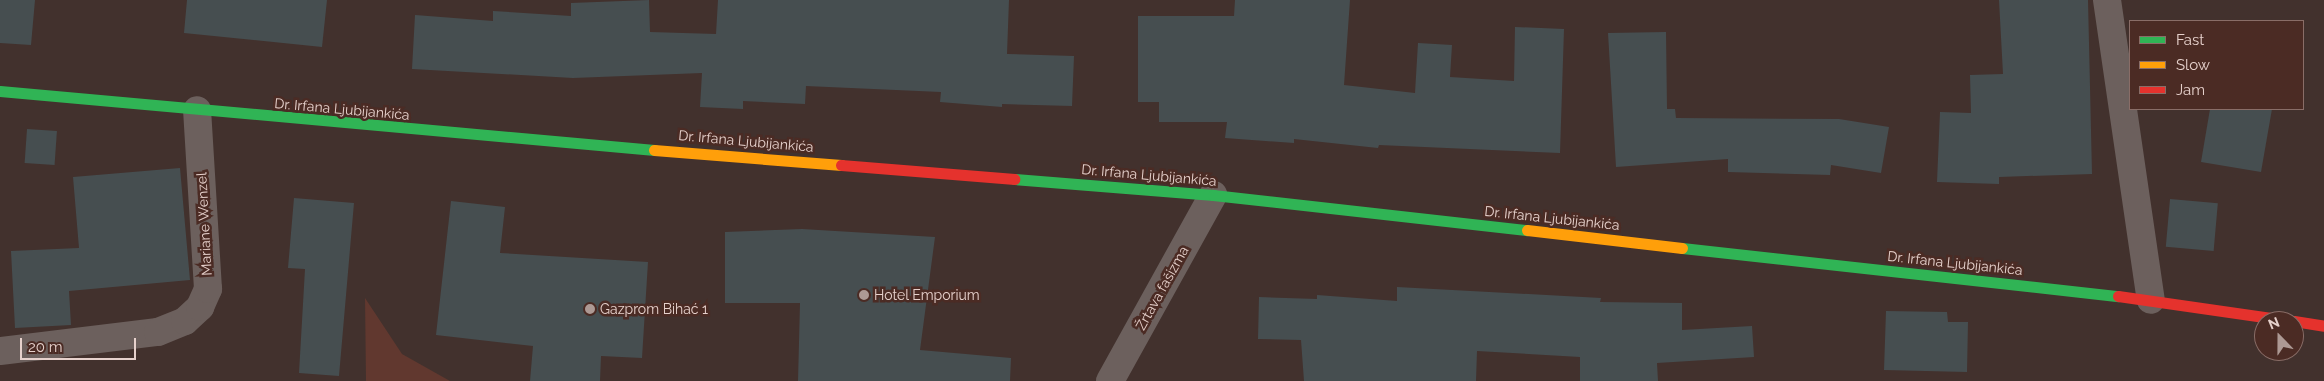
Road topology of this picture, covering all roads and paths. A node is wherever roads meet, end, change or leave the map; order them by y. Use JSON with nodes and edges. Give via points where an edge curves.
{"nodes":[{"id":1,"x":2107,"y":0,"type":"edge"},
{"id":2,"x":0,"y":91,"type":"edge"},
{"id":3,"x":197,"y":110,"type":"junction"},
{"id":4,"x":1213,"y":195,"type":"junction"},
{"id":5,"x":2150,"y":300,"type":"junction"},
{"id":6,"x":2254,"y":315,"type":"edge"},
{"id":7,"x":2304,"y":323,"type":"edge"},
{"id":8,"x":2324,"y":326,"type":"edge"},
{"id":9,"x":0,"y":351,"type":"edge"},
{"id":10,"x":1110,"y":381,"type":"edge"}],
"edges":[{"from":1,"to":5,"type":"street"},
{"from":2,"to":3,"type":"main road","name":"Dr. Irfana Ljubijankića"},
{"from":3,"to":4,"type":"main road","name":"Dr. Irfana Ljubijankića","via":[[381,128]]},
{"from":3,"to":9,"type":"street","name":"Mariane Wenzel","via":[[208,289],[200,308],[185,321],[158,332]]},
{"from":4,"to":5,"type":"main road","name":"Dr. Irfana Ljubijankića"},
{"from":4,"to":10,"type":"street","name":"Žrtava fašizma"},
{"from":5,"to":6,"type":"main road","name":"Dr. Irfana Ljubijankića"},
{"from":7,"to":8,"type":"main road","name":"Dr. Irfana Ljubijankića"}]}
